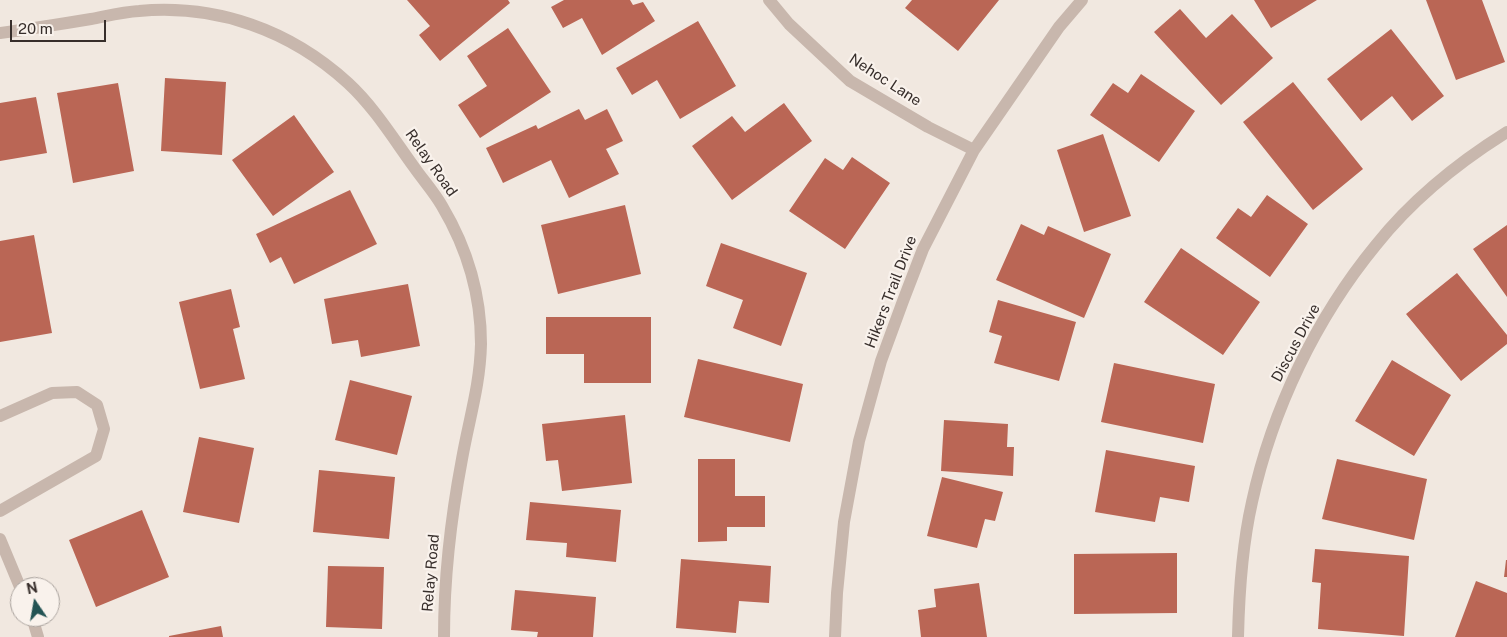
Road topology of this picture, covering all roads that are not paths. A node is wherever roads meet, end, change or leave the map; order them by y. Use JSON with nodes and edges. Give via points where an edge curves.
{"nodes":[{"id":1,"x":769,"y":0,"type":"edge"},
{"id":2,"x":1082,"y":0,"type":"edge"},
{"id":3,"x":0,"y":34,"type":"edge"},
{"id":4,"x":1507,"y":132,"type":"edge"},
{"id":5,"x":974,"y":150,"type":"junction"},
{"id":6,"x":0,"y":416,"type":"edge"},
{"id":7,"x":0,"y":511,"type":"edge"},
{"id":8,"x":0,"y":539,"type":"edge"},
{"id":9,"x":16,"y":577,"type":"edge"},
{"id":10,"x":444,"y":637,"type":"edge"},
{"id":11,"x":835,"y":637,"type":"edge"},
{"id":12,"x":1238,"y":637,"type":"edge"}],
"edges":[{"from":1,"to":5,"type":"street","name":"Nehoc Lane","via":[[789,24],[850,81]]},
{"from":2,"to":5,"type":"street","name":"Hikers Trail Drive"},
{"from":3,"to":10,"type":"street","name":"Relay Road","via":[[139,11],[182,10],[231,17],[274,32],[313,55],[349,84],[381,120],[442,206],[464,250],[477,292],[481,343],[478,385],[454,508]]},
{"from":4,"to":12,"type":"street","name":"Discus Drive","via":[[1452,172],[1376,245],[1350,280],[1302,360],[1268,445],[1251,502],[1242,567]]},
{"from":5,"to":11,"type":"street","name":"Hikers Trail Drive","via":[[923,249],[881,361],[859,441],[844,522]]},
{"from":6,"to":7,"type":"street","via":[[52,393],[76,392],[97,405],[104,429],[96,456]]},
{"from":8,"to":9,"type":"street"}]}
